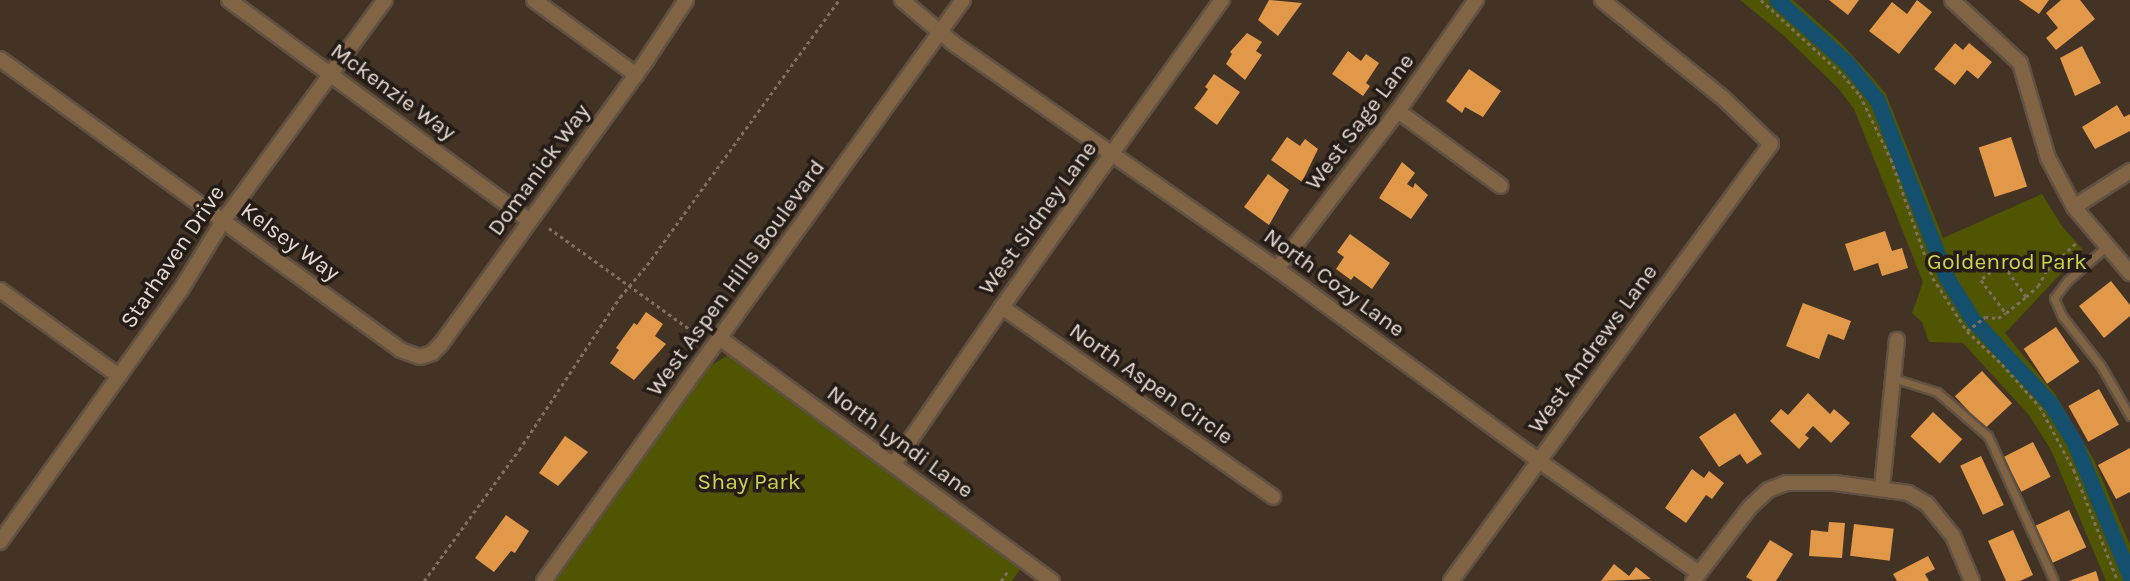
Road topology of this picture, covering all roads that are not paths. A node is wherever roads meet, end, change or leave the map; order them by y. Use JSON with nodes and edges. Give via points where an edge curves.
{"nodes":[{"id":1,"x":229,"y":0,"type":"edge"},
{"id":2,"x":385,"y":0,"type":"edge"},
{"id":3,"x":534,"y":0,"type":"edge"},
{"id":4,"x":686,"y":0,"type":"edge"},
{"id":5,"x":902,"y":0,"type":"edge"},
{"id":6,"x":963,"y":0,"type":"edge"},
{"id":7,"x":1222,"y":0,"type":"edge"},
{"id":8,"x":1476,"y":0,"type":"edge"},
{"id":9,"x":1602,"y":0,"type":"edge"},
{"id":10,"x":1952,"y":0,"type":"edge"},
{"id":11,"x":940,"y":32,"type":"junction"},
{"id":12,"x":0,"y":59,"type":"edge"},
{"id":13,"x":331,"y":75,"type":"junction"},
{"id":14,"x":636,"y":75,"type":"junction"},
{"id":15,"x":1398,"y":111,"type":"junction"},
{"id":16,"x":1114,"y":153,"type":"junction"},
{"id":17,"x":2130,"y":172,"type":"edge"},
{"id":18,"x":1501,"y":186,"type":"dead end"},
{"id":19,"x":2074,"y":207,"type":"junction"},
{"id":20,"x":223,"y":221,"type":"junction"},
{"id":21,"x":530,"y":221,"type":"junction"},
{"id":22,"x":2107,"y":246,"type":"junction"},
{"id":23,"x":1277,"y":269,"type":"junction"},
{"id":24,"x":2130,"y":273,"type":"edge"},
{"id":25,"x":0,"y":290,"type":"edge"},
{"id":26,"x":1002,"y":307,"type":"junction"},
{"id":27,"x":721,"y":339,"type":"junction"},
{"id":28,"x":1897,"y":340,"type":"dead end"},
{"id":29,"x":419,"y":357,"type":"joint"},
{"id":30,"x":119,"y":376,"type":"junction"},
{"id":31,"x":1893,"y":378,"type":"junction"},
{"id":32,"x":2130,"y":416,"type":"edge"},
{"id":33,"x":1539,"y":461,"type":"junction"},
{"id":34,"x":893,"y":465,"type":"junction"},
{"id":35,"x":1882,"y":488,"type":"junction"},
{"id":36,"x":1273,"y":497,"type":"dead end"},
{"id":37,"x":0,"y":542,"type":"edge"},
{"id":38,"x":1696,"y":577,"type":"edge"},
{"id":39,"x":544,"y":581,"type":"edge"},
{"id":40,"x":1052,"y":581,"type":"edge"},
{"id":41,"x":1451,"y":581,"type":"edge"},
{"id":42,"x":1972,"y":581,"type":"edge"},
{"id":43,"x":2054,"y":581,"type":"edge"}],
"edges":[{"from":1,"to":13,"type":"street","name":"Mckenzie Way"},
{"from":2,"to":13,"type":"street","name":"Starhaven Drive"},
{"from":3,"to":14,"type":"street"},
{"from":4,"to":14,"type":"street","name":"Domanick Way"},
{"from":5,"to":11,"type":"street","name":"North Cozy Lane"},
{"from":6,"to":11,"type":"street","name":"West Aspen Hills Boulevard"},
{"from":7,"to":16,"type":"street","name":"West Sidney Lane"},
{"from":8,"to":15,"type":"street","name":"West Sage Lane"},
{"from":9,"to":33,"type":"street","name":"West Andrews Lane","via":[[1723,98],[1771,144]]},
{"from":10,"to":19,"type":"street","via":[[2020,63],[2048,158]]},
{"from":11,"to":16,"type":"street","name":"North Cozy Lane"},
{"from":11,"to":27,"type":"street","name":"West Aspen Hills Boulevard"},
{"from":12,"to":20,"type":"street","name":"Kelsey Way"},
{"from":13,"to":20,"type":"street","name":"Starhaven Drive"},
{"from":13,"to":21,"type":"street","name":"Mckenzie Way"},
{"from":14,"to":21,"type":"street","name":"Domanick Way"},
{"from":15,"to":18,"type":"street"},
{"from":15,"to":23,"type":"street","name":"West Sage Lane"},
{"from":16,"to":23,"type":"street","name":"North Cozy Lane"},
{"from":16,"to":26,"type":"street","name":"West Sidney Lane"},
{"from":17,"to":19,"type":"street"},
{"from":19,"to":22,"type":"street"},
{"from":20,"to":29,"type":"street","name":"Kelsey Way","via":[[405,354]]},
{"from":20,"to":30,"type":"street","name":"Starhaven Drive"},
{"from":21,"to":29,"type":"street","name":"Domanick Way","via":[[441,344]]},
{"from":22,"to":24,"type":"street"},
{"from":22,"to":32,"type":"lane","via":[[2054,298]]},
{"from":23,"to":33,"type":"street","name":"North Cozy Lane"},
{"from":25,"to":30,"type":"street"},
{"from":26,"to":34,"type":"street","name":"West Sidney Lane"},
{"from":26,"to":36,"type":"street","name":"North Aspen Circle"},
{"from":27,"to":34,"type":"street","name":"North Lyndi Lane"},
{"from":27,"to":39,"type":"street","name":"West Aspen Hills Boulevard"},
{"from":28,"to":31,"type":"street"},
{"from":30,"to":37,"type":"street","name":"Starhaven Drive"},
{"from":31,"to":35,"type":"street"},
{"from":31,"to":43,"type":"lane","via":[[1937,392],[1988,436]]},
{"from":33,"to":38,"type":"street","name":"North Cozy Lane"},
{"from":33,"to":41,"type":"street","name":"West Andrews Lane"},
{"from":34,"to":40,"type":"street","name":"North Lyndi Lane"},
{"from":35,"to":38,"type":"street","via":[[1835,483],[1776,486],[1750,507]]},
{"from":35,"to":42,"type":"street","via":[[1908,493],[1927,504],[1953,536]]}]}
